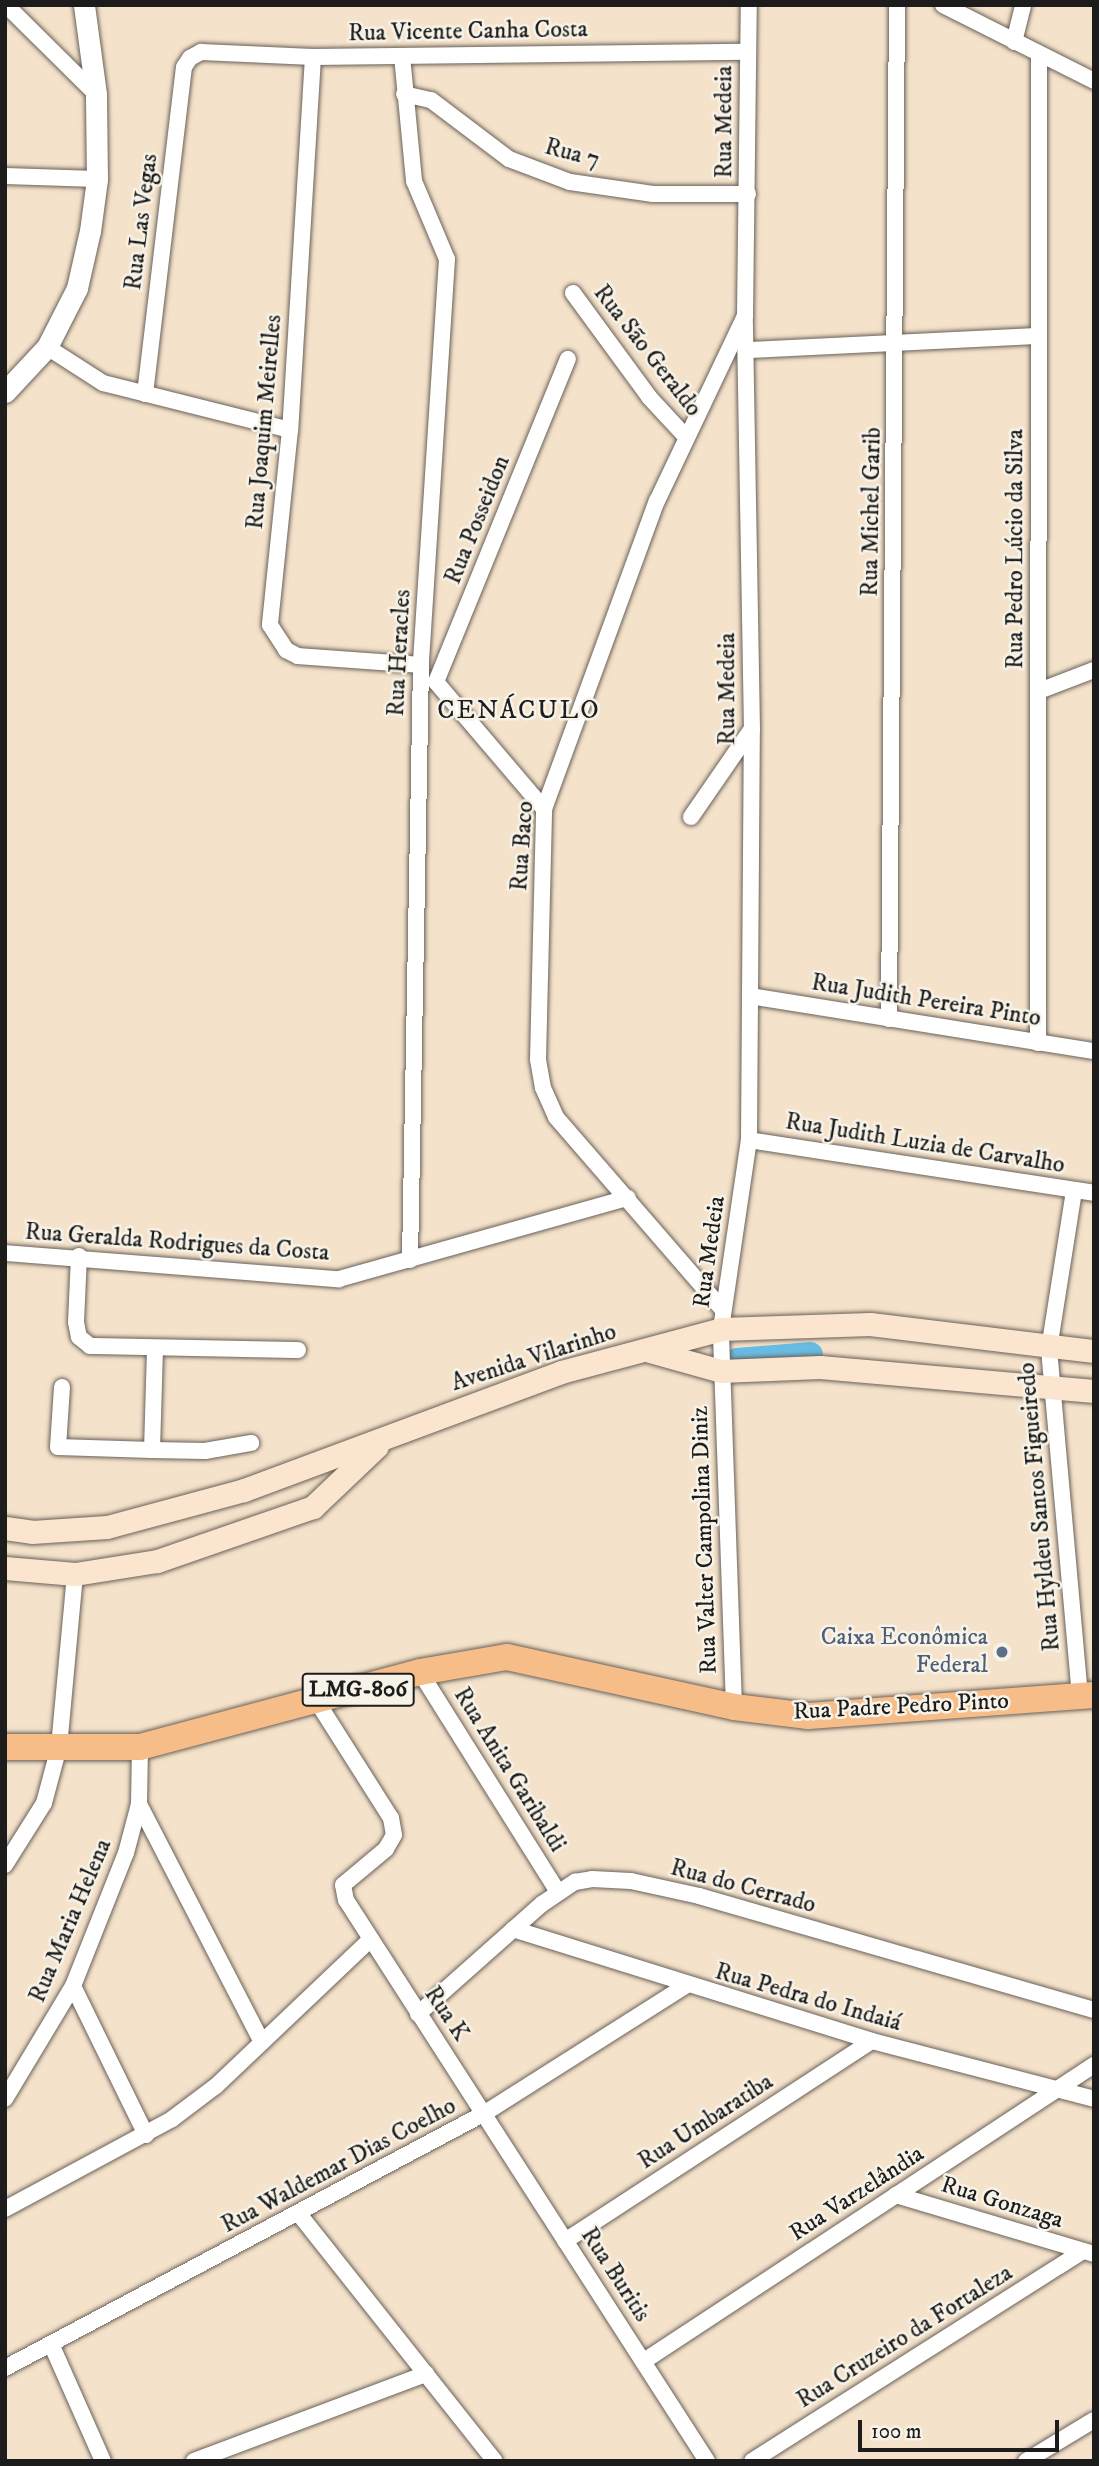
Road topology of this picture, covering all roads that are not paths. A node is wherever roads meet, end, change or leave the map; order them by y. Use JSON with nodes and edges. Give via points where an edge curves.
{"nodes":[{"id":1,"x":6,"y":5,"type":"edge"},
{"id":2,"x":84,"y":5,"type":"edge"},
{"id":3,"x":749,"y":5,"type":"edge"},
{"id":4,"x":897,"y":5,"type":"edge"},
{"id":5,"x":943,"y":5,"type":"edge"},
{"id":6,"x":1023,"y":5,"type":"edge"},
{"id":7,"x":1014,"y":41,"type":"junction"},
{"id":8,"x":747,"y":52,"type":"junction"},
{"id":9,"x":1039,"y":55,"type":"junction"},
{"id":10,"x":401,"y":56,"type":"junction"},
{"id":11,"x":313,"y":57,"type":"junction"},
{"id":12,"x":190,"y":58,"type":"joint"},
{"id":13,"x":1094,"y":81,"type":"edge"},
{"id":14,"x":96,"y":94,"type":"junction"},
{"id":15,"x":404,"y":94,"type":"junction"},
{"id":16,"x":5,"y":176,"type":"edge"},
{"id":17,"x":97,"y":179,"type":"junction"},
{"id":18,"x":748,"y":194,"type":"junction"},
{"id":19,"x":573,"y":293,"type":"dead end"},
{"id":20,"x":745,"y":316,"type":"junction"},
{"id":21,"x":1039,"y":336,"type":"junction"},
{"id":22,"x":897,"y":343,"type":"junction"},
{"id":23,"x":47,"y":347,"type":"junction"},
{"id":24,"x":748,"y":349,"type":"junction"},
{"id":25,"x":569,"y":359,"type":"dead end"},
{"id":26,"x":5,"y":392,"type":"edge"},
{"id":27,"x":145,"y":394,"type":"junction"},
{"id":28,"x":290,"y":430,"type":"junction"},
{"id":29,"x":686,"y":437,"type":"junction"},
{"id":30,"x":421,"y":665,"type":"junction"},
{"id":31,"x":1094,"y":670,"type":"edge"},
{"id":32,"x":428,"y":684,"type":"junction"},
{"id":33,"x":1038,"y":691,"type":"junction"},
{"id":34,"x":752,"y":730,"type":"junction"},
{"id":35,"x":544,"y":808,"type":"junction"},
{"id":36,"x":691,"y":817,"type":"dead end"},
{"id":37,"x":750,"y":996,"type":"junction"},
{"id":38,"x":889,"y":1019,"type":"junction"},
{"id":39,"x":1038,"y":1043,"type":"junction"},
{"id":40,"x":1094,"y":1051,"type":"edge"},
{"id":41,"x":749,"y":1140,"type":"junction"},
{"id":42,"x":1074,"y":1191,"type":"junction"},
{"id":43,"x":1094,"y":1193,"type":"edge"},
{"id":44,"x":628,"y":1198,"type":"junction"},
{"id":45,"x":5,"y":1253,"type":"edge"},
{"id":46,"x":79,"y":1256,"type":"junction"},
{"id":47,"x":410,"y":1260,"type":"junction"},
{"id":48,"x":722,"y":1320,"type":"junction"},
{"id":49,"x":643,"y":1349,"type":"junction"},
{"id":50,"x":1049,"y":1349,"type":"junction"},
{"id":51,"x":155,"y":1350,"type":"junction"},
{"id":52,"x":298,"y":1350,"type":"dead end"},
{"id":53,"x":1094,"y":1351,"type":"edge"},
{"id":54,"x":712,"y":1370,"type":"junction"},
{"id":55,"x":62,"y":1387,"type":"dead end"},
{"id":56,"x":1050,"y":1390,"type":"junction"},
{"id":57,"x":1094,"y":1391,"type":"edge"},
{"id":58,"x":390,"y":1436,"type":"junction"},
{"id":59,"x":251,"y":1443,"type":"dead end"},
{"id":60,"x":152,"y":1450,"type":"junction"},
{"id":61,"x":5,"y":1528,"type":"edge"},
{"id":62,"x":5,"y":1568,"type":"edge"},
{"id":63,"x":75,"y":1574,"type":"junction"},
{"id":64,"x":420,"y":1672,"type":"junction"},
{"id":65,"x":1086,"y":1686,"type":"edge"},
{"id":66,"x":316,"y":1700,"type":"junction"},
{"id":67,"x":725,"y":1701,"type":"junction"},
{"id":68,"x":5,"y":1747,"type":"edge"},
{"id":69,"x":59,"y":1747,"type":"junction"},
{"id":70,"x":140,"y":1747,"type":"junction"},
{"id":71,"x":139,"y":1804,"type":"junction"},
{"id":72,"x":5,"y":1865,"type":"edge"},
{"id":73,"x":558,"y":1892,"type":"junction"},
{"id":74,"x":513,"y":1929,"type":"junction"},
{"id":75,"x":370,"y":1940,"type":"junction"},
{"id":76,"x":73,"y":1986,"type":"junction"},
{"id":77,"x":685,"y":1986,"type":"junction"},
{"id":78,"x":1094,"y":2010,"type":"edge"},
{"id":79,"x":418,"y":2014,"type":"junction"},
{"id":80,"x":872,"y":2041,"type":"junction"},
{"id":81,"x":262,"y":2042,"type":"junction"},
{"id":82,"x":1094,"y":2065,"type":"edge"},
{"id":83,"x":1059,"y":2088,"type":"junction"},
{"id":84,"x":1094,"y":2098,"type":"edge"},
{"id":85,"x":5,"y":2099,"type":"edge"},
{"id":86,"x":485,"y":2113,"type":"junction"},
{"id":87,"x":146,"y":2135,"type":"junction"},
{"id":88,"x":896,"y":2195,"type":"junction"},
{"id":89,"x":5,"y":2209,"type":"edge"},
{"id":90,"x":299,"y":2214,"type":"junction"},
{"id":91,"x":565,"y":2241,"type":"junction"},
{"id":92,"x":1088,"y":2253,"type":"edge"},
{"id":93,"x":52,"y":2346,"type":"junction"},
{"id":94,"x":645,"y":2361,"type":"junction"},
{"id":95,"x":5,"y":2368,"type":"edge"},
{"id":96,"x":426,"y":2374,"type":"junction"},
{"id":97,"x":1094,"y":2420,"type":"edge"},
{"id":98,"x":103,"y":2461,"type":"edge"},
{"id":99,"x":194,"y":2461,"type":"edge"},
{"id":100,"x":495,"y":2461,"type":"edge"},
{"id":101,"x":707,"y":2461,"type":"edge"},
{"id":102,"x":752,"y":2461,"type":"edge"},
{"id":103,"x":1027,"y":2461,"type":"edge"}],
"edges":[{"from":1,"to":14,"type":"street"},
{"from":2,"to":14,"type":"street"},
{"from":3,"to":8,"type":"street","name":"Rua Medeia"},
{"from":4,"to":22,"type":"street","name":"Rua Michel Garib"},
{"from":5,"to":7,"type":"street"},
{"from":6,"to":7,"type":"street"},
{"from":7,"to":9,"type":"street"},
{"from":8,"to":10,"type":"street","name":"Rua Vicente Canha Costa"},
{"from":8,"to":18,"type":"street","name":"Rua Medeia"},
{"from":9,"to":13,"type":"street"},
{"from":9,"to":21,"type":"street","name":"Rua Pedro Lúcio da Silva"},
{"from":10,"to":11,"type":"street","name":"Rua Vicente Canha Costa"},
{"from":10,"to":15,"type":"street","name":"Rua Heracles"},
{"from":11,"to":12,"type":"street","name":"Rua Vicente Canha Costa","via":[[201,52]]},
{"from":11,"to":28,"type":"street","name":"Rua Joaquim Meirelles"},
{"from":12,"to":27,"type":"street","name":"Rua Las Vegas","via":[[184,67]]},
{"from":14,"to":17,"type":"street"},
{"from":15,"to":18,"type":"street","name":"Rua 7","via":[[431,100],[509,159],[570,182],[653,194]]},
{"from":15,"to":30,"type":"street","name":"Rua Heracles","via":[[414,181],[447,259]]},
{"from":16,"to":17,"type":"street"},
{"from":17,"to":23,"type":"street","via":[[77,288]]},
{"from":18,"to":20,"type":"street","name":"Rua Medeia"},
{"from":19,"to":29,"type":"street","name":"Rua São Geraldo","via":[[649,397]]},
{"from":20,"to":24,"type":"street","name":"Rua Medeia"},
{"from":20,"to":29,"type":"street","name":"Rua Baco"},
{"from":21,"to":22,"type":"street"},
{"from":21,"to":33,"type":"street","name":"Rua Pedro Lúcio da Silva"},
{"from":22,"to":24,"type":"street"},
{"from":22,"to":38,"type":"street","name":"Rua Michel Garib"},
{"from":23,"to":26,"type":"street"},
{"from":23,"to":27,"type":"street","via":[[103,383]]},
{"from":24,"to":34,"type":"street","name":"Rua Medeia"},
{"from":25,"to":32,"type":"street","name":"Rua Posseidon"},
{"from":27,"to":28,"type":"street"},
{"from":28,"to":30,"type":"street","name":"Rua Joaquim Meirelles","via":[[270,625],[276,639],[298,656]]},
{"from":29,"to":35,"type":"street","name":"Rua Baco","via":[[657,501]]},
{"from":30,"to":32,"type":"street","name":"Rua Heracles"},
{"from":31,"to":33,"type":"street"},
{"from":32,"to":35,"type":"street"},
{"from":32,"to":47,"type":"street","name":"Rua Heracles"},
{"from":33,"to":39,"type":"street","name":"Rua Pedro Lúcio da Silva"},
{"from":34,"to":36,"type":"street"},
{"from":34,"to":37,"type":"street","name":"Rua Medeia"},
{"from":35,"to":44,"type":"street","name":"Rua Baco","via":[[538,1059],[543,1088],[556,1117]]},
{"from":37,"to":38,"type":"street","name":"Rua Judith Pereira Pinto"},
{"from":37,"to":41,"type":"street","name":"Rua Medeia"},
{"from":38,"to":39,"type":"street","name":"Rua Judith Pereira Pinto"},
{"from":39,"to":40,"type":"street","name":"Rua Judith Pereira Pinto"},
{"from":41,"to":42,"type":"street","name":"Rua Judith Luzia de Carvalho"},
{"from":41,"to":48,"type":"street","name":"Rua Medeia"},
{"from":42,"to":43,"type":"street","name":"Rua Judith Luzia de Carvalho"},
{"from":42,"to":50,"type":"street","name":"Rua Hyldeu Santos Figueiredo"},
{"from":44,"to":47,"type":"street","name":"Rua Geralda Rodrigues da Costa"},
{"from":44,"to":48,"type":"street","name":"Rua Baco"},
{"from":45,"to":46,"type":"street","name":"Rua Geralda Rodrigues da Costa"},
{"from":46,"to":47,"type":"street","name":"Rua Geralda Rodrigues da Costa","via":[[339,1279]]},
{"from":46,"to":51,"type":"street","via":[[79,1337],[90,1346]]},
{"from":48,"to":49,"type":"main road","name":"Avenida Vilarinho"},
{"from":48,"to":50,"type":"main road","name":"Avenida Vilarinho","via":[[870,1324]]},
{"from":48,"to":54,"type":"street","name":"Rua Medeia"},
{"from":49,"to":54,"type":"main road"},
{"from":49,"to":58,"type":"main road","name":"Avenida Vilarinho","via":[[561,1372]]},
{"from":50,"to":53,"type":"main road","name":"Avenida Vilarinho"},
{"from":50,"to":56,"type":"street","name":"Rua Hyldeu Santos Figueiredo"},
{"from":51,"to":52,"type":"street"},
{"from":51,"to":60,"type":"street"},
{"from":54,"to":56,"type":"main road","via":[[820,1367]]},
{"from":54,"to":67,"type":"street","name":"Rua Valter Campolina Diniz"},
{"from":55,"to":60,"type":"street","via":[[58,1447]]},
{"from":56,"to":57,"type":"main road"},
{"from":56,"to":65,"type":"street","name":"Rua Hyldeu Santos Figueiredo"},
{"from":58,"to":61,"type":"main road","name":"Avenida Vilarinho","via":[[244,1490],[107,1527],[32,1532]]},
{"from":58,"to":63,"type":"main road","via":[[313,1507],[157,1561]]},
{"from":59,"to":60,"type":"street","via":[[205,1451]]},
{"from":62,"to":63,"type":"main road"},
{"from":63,"to":69,"type":"street"},
{"from":64,"to":66,"type":"highway","name":"Rua Padre Pedro Pinto","number":"LMG-806"},
{"from":64,"to":67,"type":"highway","name":"Rua Padre Pedro Pinto","number":"LMG-806","via":[[507,1657]]},
{"from":64,"to":73,"type":"street","name":"Rua Anita Garibaldi"},
{"from":65,"to":67,"type":"highway","name":"Rua Padre Pedro Pinto","number":"LMG-806","via":[[809,1702]]},
{"from":66,"to":70,"type":"highway","name":"Rua Padre Pedro Pinto","number":"LMG-806"},
{"from":66,"to":75,"type":"street","name":"Rua K","via":[[390,1818],[394,1835],[386,1849],[344,1885],[346,1900]]},
{"from":68,"to":69,"type":"highway","name":"Rua Padre Pedro Pinto","number":"LMG-806"},
{"from":69,"to":70,"type":"highway","name":"Rua Padre Pedro Pinto","number":"LMG-806"},
{"from":69,"to":72,"type":"street","via":[[44,1802]]},
{"from":70,"to":71,"type":"street","name":"Rua Maria Helena"},
{"from":71,"to":76,"type":"street","name":"Rua Maria Helena","via":[[126,1853]]},
{"from":71,"to":81,"type":"street"},
{"from":73,"to":74,"type":"street","name":"Rua do Cerrado"},
{"from":73,"to":78,"type":"street","name":"Rua do Cerrado","via":[[592,1879],[658,1887]]},
{"from":74,"to":77,"type":"street","name":"Rua Pedra do Indaiá"},
{"from":74,"to":79,"type":"street","name":"Rua do Cerrado"},
{"from":75,"to":79,"type":"street","name":"Rua K"},
{"from":75,"to":81,"type":"street"},
{"from":76,"to":85,"type":"street","name":"Rua Maria Helena"},
{"from":76,"to":87,"type":"street"},
{"from":77,"to":80,"type":"street","name":"Rua Pedra do Indaiá"},
{"from":77,"to":86,"type":"street","name":"Rua Waldemar Dias Coelho"},
{"from":79,"to":86,"type":"street","name":"Rua K"},
{"from":80,"to":83,"type":"street","name":"Rua Pedra do Indaiá"},
{"from":80,"to":91,"type":"street","name":"Rua Umbaratiba"},
{"from":81,"to":87,"type":"street","via":[[216,2086]]},
{"from":82,"to":83,"type":"street","name":"Rua Varzelândia"},
{"from":83,"to":84,"type":"street","name":"Rua Pedra do Indaiá"},
{"from":83,"to":88,"type":"street","name":"Rua Varzelândia"},
{"from":86,"to":90,"type":"street","name":"Rua Waldemar Dias Coelho"},
{"from":86,"to":91,"type":"street","name":"Rua Buritis"},
{"from":87,"to":89,"type":"street"},
{"from":88,"to":92,"type":"street","name":"Rua Gonzaga"},
{"from":88,"to":94,"type":"street","name":"Rua Varzelândia"},
{"from":90,"to":93,"type":"street","name":"Rua Waldemar Dias Coelho"},
{"from":90,"to":96,"type":"street"},
{"from":91,"to":94,"type":"street","name":"Rua Buritis"},
{"from":92,"to":102,"type":"street","name":"Rua Cruzeiro da Fortaleza"},
{"from":93,"to":95,"type":"street","name":"Rua Waldemar Dias Coelho"},
{"from":93,"to":98,"type":"street"},
{"from":94,"to":101,"type":"street","name":"Rua Buritis"},
{"from":96,"to":99,"type":"street"},
{"from":96,"to":100,"type":"street"},
{"from":97,"to":103,"type":"street"}]}
